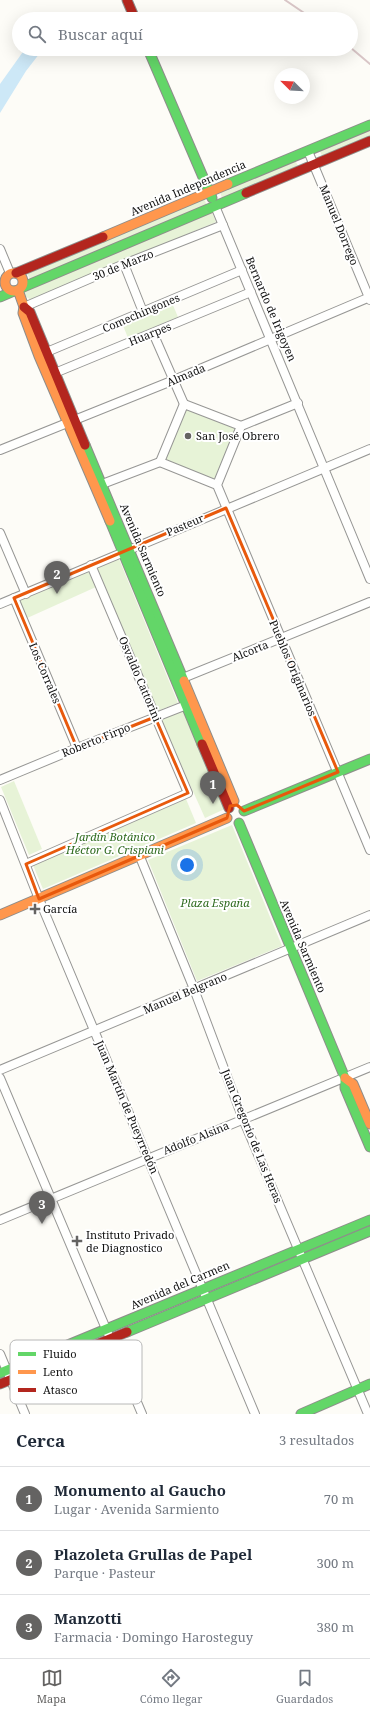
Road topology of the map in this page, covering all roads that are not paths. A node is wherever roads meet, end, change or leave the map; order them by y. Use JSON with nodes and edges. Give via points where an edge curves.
{"nodes":[{"id":1,"x":127,"y":0,"type":"edge"},
{"id":2,"x":132,"y":12,"type":"edge"},
{"id":3,"x":151,"y":56,"type":"edge"},
{"id":4,"x":370,"y":125,"type":"edge"},
{"id":5,"x":370,"y":141,"type":"edge"},
{"id":6,"x":308,"y":151,"type":"junction"},
{"id":7,"x":314,"y":164,"type":"junction"},
{"id":8,"x":209,"y":192,"type":"junction"},
{"id":9,"x":215,"y":206,"type":"junction"},
{"id":10,"x":223,"y":225,"type":"junction"},
{"id":11,"x":0,"y":249,"type":"edge"},
{"id":12,"x":124,"y":264,"type":"junction"},
{"id":13,"x":242,"y":270,"type":"junction"},
{"id":14,"x":8,"y":275,"type":"edge"},
{"id":15,"x":18,"y":290,"type":"junction"},
{"id":16,"x":251,"y":292,"type":"junction"},
{"id":17,"x":0,"y":297,"type":"edge"},
{"id":18,"x":370,"y":298,"type":"edge"},
{"id":19,"x":24,"y":307,"type":"junction"},
{"id":20,"x":143,"y":312,"type":"junction"},
{"id":21,"x":153,"y":332,"type":"junction"},
{"id":22,"x":271,"y":339,"type":"junction"},
{"id":23,"x":43,"y":354,"type":"junction"},
{"id":24,"x":52,"y":374,"type":"junction"},
{"id":25,"x":174,"y":380,"type":"junction"},
{"id":26,"x":298,"y":403,"type":"junction"},
{"id":27,"x":184,"y":404,"type":"junction"},
{"id":28,"x":72,"y":421,"type":"junction"},
{"id":29,"x":241,"y":426,"type":"junction"},
{"id":30,"x":370,"y":449,"type":"edge"},
{"id":31,"x":0,"y":450,"type":"edge"},
{"id":32,"x":160,"y":462,"type":"junction"},
{"id":33,"x":325,"y":469,"type":"junction"},
{"id":34,"x":98,"y":485,"type":"junction"},
{"id":35,"x":217,"y":485,"type":"junction"},
{"id":36,"x":226,"y":508,"type":"junction"},
{"id":37,"x":0,"y":533,"type":"edge"},
{"id":38,"x":126,"y":550,"type":"junction"},
{"id":39,"x":91,"y":565,"type":"junction"},
{"id":40,"x":370,"y":579,"type":"edge"},
{"id":41,"x":26,"y":594,"type":"junction"},
{"id":42,"x":14,"y":598,"type":"junction"},
{"id":43,"x":370,"y":602,"type":"edge"},
{"id":44,"x":0,"y":604,"type":"edge"},
{"id":45,"x":280,"y":638,"type":"junction"},
{"id":46,"x":179,"y":680,"type":"junction"},
{"id":47,"x":189,"y":704,"type":"junction"},
{"id":48,"x":155,"y":717,"type":"junction"},
{"id":49,"x":77,"y":748,"type":"junction"},
{"id":50,"x":370,"y":759,"type":"edge"},
{"id":51,"x":338,"y":772,"type":"junction"},
{"id":52,"x":0,"y":780,"type":"edge"},
{"id":53,"x":0,"y":800,"type":"edge"},
{"id":54,"x":233,"y":806,"type":"junction"},
{"id":55,"x":244,"y":811,"type":"junction"},
{"id":56,"x":227,"y":818,"type":"junction"},
{"id":57,"x":239,"y":823,"type":"junction"},
{"id":58,"x":370,"y":850,"type":"edge"},
{"id":59,"x":140,"y":857,"type":"junction"},
{"id":60,"x":26,"y":864,"type":"junction"},
{"id":61,"x":39,"y":899,"type":"junction"},
{"id":62,"x":0,"y":915,"type":"edge"},
{"id":63,"x":370,"y":915,"type":"edge"},
{"id":64,"x":291,"y":948,"type":"junction"},
{"id":65,"x":194,"y":989,"type":"junction"},
{"id":66,"x":94,"y":1031,"type":"junction"},
{"id":67,"x":370,"y":1067,"type":"edge"},
{"id":68,"x":0,"y":1070,"type":"edge"},
{"id":69,"x":0,"y":1078,"type":"edge"},
{"id":70,"x":345,"y":1078,"type":"junction"},
{"id":71,"x":244,"y":1119,"type":"junction"},
{"id":72,"x":370,"y":1124,"type":"edge"},
{"id":73,"x":370,"y":1147,"type":"edge"},
{"id":74,"x":148,"y":1158,"type":"junction"},
{"id":75,"x":51,"y":1199,"type":"junction"},
{"id":76,"x":0,"y":1220,"type":"edge"},
{"id":77,"x":370,"y":1220,"type":"edge"},
{"id":78,"x":370,"y":1231,"type":"edge"},
{"id":79,"x":298,"y":1249,"type":"junction"},
{"id":80,"x":302,"y":1259,"type":"junction"},
{"id":81,"x":203,"y":1288,"type":"junction"},
{"id":82,"x":207,"y":1298,"type":"junction"},
{"id":83,"x":106,"y":1330,"type":"junction"},
{"id":84,"x":110,"y":1339,"type":"joint"},
{"id":85,"x":81,"y":1340,"type":"edge"},
{"id":86,"x":0,"y":1354,"type":"edge"},
{"id":87,"x":3,"y":1372,"type":"edge"},
{"id":88,"x":10,"y":1380,"type":"edge"},
{"id":89,"x":0,"y":1384,"type":"edge"},
{"id":90,"x":370,"y":1384,"type":"edge"},
{"id":91,"x":359,"y":1392,"type":"junction"},
{"id":92,"x":370,"y":1392,"type":"edge"},
{"id":93,"x":21,"y":1404,"type":"edge"},
{"id":94,"x":138,"y":1404,"type":"edge"},
{"id":95,"x":25,"y":1414,"type":"edge"},
{"id":96,"x":142,"y":1414,"type":"edge"},
{"id":97,"x":255,"y":1414,"type":"edge"},
{"id":98,"x":301,"y":1414,"type":"edge"},
{"id":99,"x":320,"y":1414,"type":"edge"},
{"id":100,"x":368,"y":1414,"type":"edge"}],
"edges":[{"from":1,"to":2,"type":"main road"},
{"from":3,"to":8,"type":"main road","name":"Bernardo de Irigoyen"},
{"from":4,"to":6,"type":"main road","name":"Avenida Independencia"},
{"from":5,"to":7,"type":"main road"},
{"from":6,"to":7,"type":"street","name":"Manuel Dorrego"},
{"from":6,"to":8,"type":"main road","name":"Avenida Independencia"},
{"from":7,"to":9,"type":"main road"},
{"from":7,"to":18,"type":"street","name":"Manuel Dorrego"},
{"from":8,"to":9,"type":"main road","name":"Bernardo de Irigoyen"},
{"from":8,"to":14,"type":"main road","name":"Avenida Independencia"},
{"from":9,"to":10,"type":"street","name":"Bernardo de Irigoyen"},
{"from":9,"to":15,"type":"main road"},
{"from":10,"to":12,"type":"street","name":"30 de Marzo"},
{"from":10,"to":13,"type":"street","name":"Bernardo de Irigoyen"},
{"from":11,"to":14,"type":"street"},
{"from":12,"to":19,"type":"street","name":"30 de Marzo"},
{"from":12,"to":20,"type":"street"},
{"from":13,"to":16,"type":"street","name":"Bernardo de Irigoyen"},
{"from":13,"to":20,"type":"street","name":"Comechingones"},
{"from":14,"to":15,"type":"main road","via":[[6,287]]},
{"from":14,"to":15,"type":"main road","via":[[22,277],[24,282]]},
{"from":15,"to":17,"type":"main road"},
{"from":15,"to":19,"type":"main road","name":"Avenida Sarmiento"},
{"from":16,"to":21,"type":"street","name":"Huarpes"},
{"from":16,"to":22,"type":"street","name":"Bernardo de Irigoyen"},
{"from":18,"to":22,"type":"street","name":"Almada"},
{"from":19,"to":23,"type":"main road","name":"Avenida Sarmiento","via":[[30,312]]},
{"from":20,"to":23,"type":"street","name":"Comechingones"},
{"from":21,"to":24,"type":"street","name":"Huarpes"},
{"from":21,"to":25,"type":"street"},
{"from":22,"to":25,"type":"street","name":"Almada"},
{"from":22,"to":26,"type":"street","name":"Bernardo de Irigoyen"},
{"from":23,"to":24,"type":"main road","name":"Avenida Sarmiento"},
{"from":24,"to":28,"type":"main road","name":"Avenida Sarmiento"},
{"from":25,"to":27,"type":"street"},
{"from":25,"to":28,"type":"street","name":"Almada"},
{"from":26,"to":29,"type":"street"},
{"from":26,"to":33,"type":"street","name":"Bernardo de Irigoyen"},
{"from":27,"to":29,"type":"street"},
{"from":27,"to":32,"type":"street"},
{"from":28,"to":31,"type":"street","name":"Almada"},
{"from":28,"to":34,"type":"main road","name":"Avenida Sarmiento"},
{"from":29,"to":35,"type":"street"},
{"from":30,"to":33,"type":"street","name":"Pasteur"},
{"from":32,"to":34,"type":"street"},
{"from":32,"to":35,"type":"street"},
{"from":33,"to":36,"type":"street","name":"Pasteur"},
{"from":33,"to":40,"type":"street","name":"Bernardo de Irigoyen"},
{"from":34,"to":38,"type":"main road","name":"Avenida Sarmiento"},
{"from":35,"to":36,"type":"street","name":"Pueblos Originarios"},
{"from":36,"to":38,"type":"street","name":"Pasteur"},
{"from":36,"to":45,"type":"street","name":"Pueblos Originarios"},
{"from":37,"to":41,"type":"street"},
{"from":38,"to":39,"type":"street","name":"Pasteur"},
{"from":38,"to":46,"type":"main road","name":"Avenida Sarmiento"},
{"from":39,"to":41,"type":"street","name":"Pasteur"},
{"from":39,"to":48,"type":"street","name":"Osvaldo Cattorini"},
{"from":41,"to":42,"type":"street","name":"Pasteur"},
{"from":42,"to":44,"type":"street","name":"Pasteur"},
{"from":42,"to":49,"type":"street","name":"Los Corrales"},
{"from":43,"to":45,"type":"street","name":"Alcorta"},
{"from":45,"to":46,"type":"street","name":"Alcorta"},
{"from":45,"to":51,"type":"street","name":"Pueblos Originarios"},
{"from":46,"to":47,"type":"main road","name":"Avenida Sarmiento"},
{"from":47,"to":48,"type":"street","name":"Roberto Firpo"},
{"from":47,"to":54,"type":"main road","name":"Avenida Sarmiento"},
{"from":48,"to":49,"type":"street","name":"Roberto Firpo"},
{"from":48,"to":60,"type":"street","name":"Osvaldo Cattorini","via":[[188,793]]},
{"from":49,"to":52,"type":"street","name":"Roberto Firpo"},
{"from":50,"to":51,"type":"main road"},
{"from":51,"to":55,"type":"main road"},
{"from":51,"to":58,"type":"street","name":"Pueblos Originarios"},
{"from":53,"to":60,"type":"street","name":"Juan Martín de Pueyrredón"},
{"from":54,"to":55,"type":"main road","via":[[240,806]]},
{"from":54,"to":56,"type":"main road","via":[[226,814]]},
{"from":55,"to":57,"type":"main road","via":[[243,819]]},
{"from":56,"to":57,"type":"main road","via":[[233,823]]},
{"from":56,"to":59,"type":"main road"},
{"from":57,"to":64,"type":"main road","name":"Avenida Sarmiento"},
{"from":59,"to":61,"type":"main road"},
{"from":59,"to":65,"type":"street","name":"Juan Gregorio de Las Heras"},
{"from":60,"to":61,"type":"street","name":"Juan Martín de Pueyrredón"},
{"from":61,"to":62,"type":"main road"},
{"from":61,"to":66,"type":"street","name":"Juan Martín de Pueyrredón"},
{"from":63,"to":64,"type":"street","name":"Manuel Belgrano"},
{"from":64,"to":65,"type":"street","name":"Manuel Belgrano"},
{"from":64,"to":70,"type":"main road","name":"Avenida Sarmiento"},
{"from":65,"to":66,"type":"street","name":"Manuel Belgrano"},
{"from":65,"to":71,"type":"street","name":"Juan Gregorio de Las Heras"},
{"from":66,"to":68,"type":"street","name":"Manuel Belgrano"},
{"from":66,"to":74,"type":"street","name":"Juan Martín de Pueyrredón"},
{"from":67,"to":70,"type":"street","name":"Adolfo Alsina"},
{"from":69,"to":75,"type":"street"},
{"from":70,"to":71,"type":"street","name":"Adolfo Alsina"},
{"from":70,"to":72,"type":"main road","name":"Avenida Sarmiento","via":[[353,1084]]},
{"from":70,"to":73,"type":"main road","name":"Avenida Sarmiento","via":[[345,1088]]},
{"from":71,"to":74,"type":"street","name":"Adolfo Alsina"},
{"from":71,"to":79,"type":"street","name":"Juan Gregorio de Las Heras"},
{"from":74,"to":75,"type":"street","name":"Adolfo Alsina"},
{"from":74,"to":81,"type":"street","name":"Juan Martín de Pueyrredón"},
{"from":75,"to":76,"type":"street","name":"Adolfo Alsina"},
{"from":75,"to":83,"type":"street"},
{"from":77,"to":79,"type":"main road","name":"Avenida del Carmen"},
{"from":78,"to":80,"type":"main road","name":"Avenida del Carmen"},
{"from":79,"to":80,"type":"street","name":"Juan Gregorio de Las Heras"},
{"from":79,"to":81,"type":"main road","name":"Avenida del Carmen"},
{"from":80,"to":82,"type":"main road","name":"Avenida del Carmen"},
{"from":80,"to":91,"type":"street","name":"Juan Gregorio de Las Heras"},
{"from":81,"to":82,"type":"street","name":"Juan Martín de Pueyrredón"},
{"from":81,"to":83,"type":"main road","name":"Avenida del Carmen"},
{"from":82,"to":84,"type":"main road","name":"Avenida del Carmen"},
{"from":82,"to":97,"type":"street","name":"Juan Martín de Pueyrredón"},
{"from":83,"to":84,"type":"street"},
{"from":83,"to":85,"type":"main road","name":"Avenida del Carmen"},
{"from":86,"to":87,"type":"street"},
{"from":88,"to":89,"type":"main road","name":"Avenida del Carmen"},
{"from":90,"to":91,"type":"main road"},
{"from":91,"to":92,"type":"main road"},
{"from":91,"to":98,"type":"main road"},
{"from":91,"to":99,"type":"main road"},
{"from":91,"to":100,"type":"street","name":"Juan Gregorio de Las Heras"},
{"from":93,"to":95,"type":"street"},
{"from":94,"to":96,"type":"street"}]}
